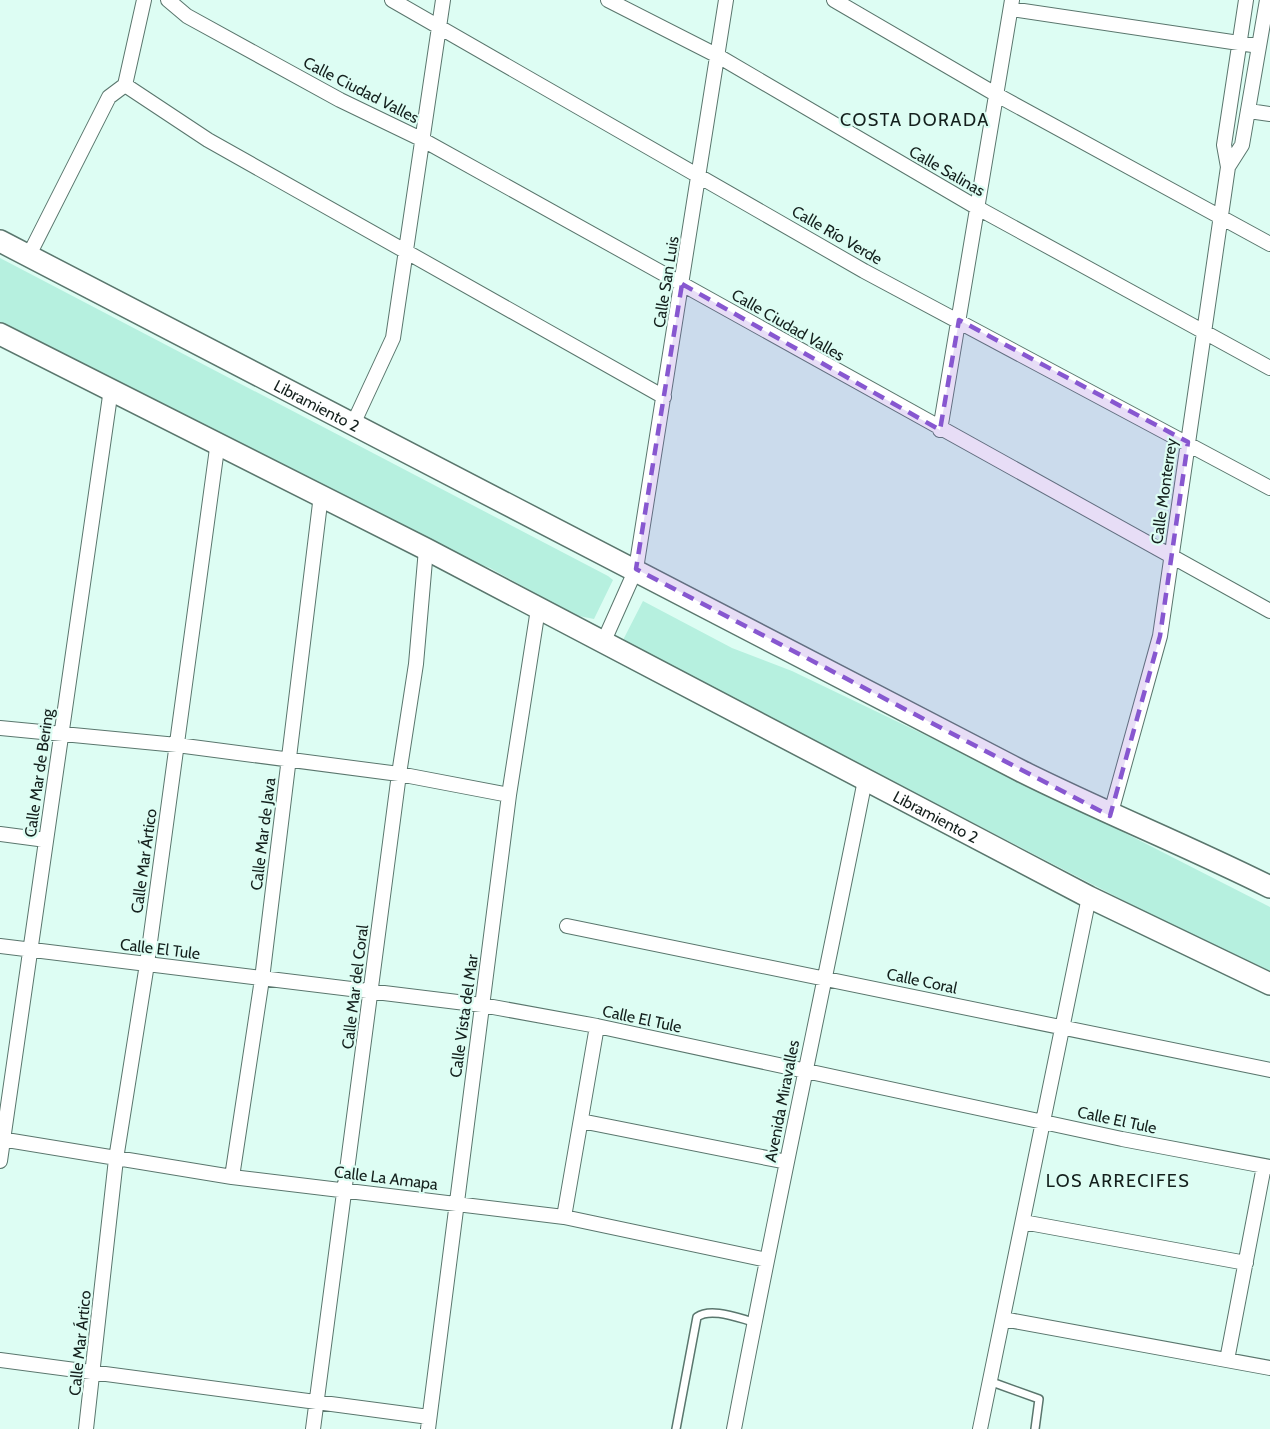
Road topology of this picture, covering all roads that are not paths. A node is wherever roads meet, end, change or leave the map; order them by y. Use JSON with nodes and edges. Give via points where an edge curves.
{"nodes":[{"id":1,"x":144,"y":0,"type":"edge"},
{"id":2,"x":168,"y":0,"type":"edge"},
{"id":3,"x":392,"y":0,"type":"edge"},
{"id":4,"x":444,"y":0,"type":"edge"},
{"id":5,"x":608,"y":0,"type":"edge"},
{"id":6,"x":726,"y":0,"type":"edge"},
{"id":7,"x":834,"y":0,"type":"edge"},
{"id":8,"x":1246,"y":0,"type":"edge"},
{"id":9,"x":1267,"y":0,"type":"edge"},
{"id":10,"x":1011,"y":5,"type":"edge"},
{"id":11,"x":440,"y":27,"type":"junction"},
{"id":12,"x":1239,"y":42,"type":"junction"},
{"id":13,"x":1259,"y":45,"type":"junction"},
{"id":14,"x":718,"y":56,"type":"junction"},
{"id":15,"x":125,"y":85,"type":"junction"},
{"id":16,"x":997,"y":95,"type":"junction"},
{"id":17,"x":1249,"y":111,"type":"junction"},
{"id":18,"x":1270,"y":114,"type":"edge"},
{"id":19,"x":423,"y":140,"type":"junction"},
{"id":20,"x":1228,"y":167,"type":"junction"},
{"id":21,"x":699,"y":174,"type":"junction"},
{"id":22,"x":975,"y":207,"type":"junction"},
{"id":23,"x":1221,"y":216,"type":"junction"},
{"id":24,"x":0,"y":241,"type":"edge"},
{"id":25,"x":1270,"y":244,"type":"edge"},
{"id":26,"x":407,"y":251,"type":"junction"},
{"id":27,"x":29,"y":255,"type":"junction"},
{"id":28,"x":682,"y":284,"type":"junction"},
{"id":29,"x":959,"y":320,"type":"junction"},
{"id":30,"x":1204,"y":330,"type":"junction"},
{"id":31,"x":0,"y":334,"type":"edge"},
{"id":32,"x":1270,"y":368,"type":"edge"},
{"id":33,"x":111,"y":389,"type":"junction"},
{"id":34,"x":664,"y":397,"type":"junction"},
{"id":35,"x":354,"y":422,"type":"junction"},
{"id":36,"x":940,"y":429,"type":"junction"},
{"id":37,"x":218,"y":441,"type":"junction"},
{"id":38,"x":1188,"y":442,"type":"junction"},
{"id":39,"x":1270,"y":488,"type":"edge"},
{"id":40,"x":321,"y":495,"type":"junction"},
{"id":41,"x":426,"y":549,"type":"junction"},
{"id":42,"x":1172,"y":556,"type":"junction"},
{"id":43,"x":636,"y":569,"type":"junction"},
{"id":44,"x":538,"y":609,"type":"junction"},
{"id":45,"x":1270,"y":611,"type":"edge"},
{"id":46,"x":603,"y":643,"type":"junction"},
{"id":47,"x":0,"y":728,"type":"edge"},
{"id":48,"x":61,"y":735,"type":"junction"},
{"id":49,"x":177,"y":746,"type":"junction"},
{"id":50,"x":288,"y":760,"type":"junction"},
{"id":51,"x":399,"y":774,"type":"junction"},
{"id":52,"x":865,"y":780,"type":"junction"},
{"id":53,"x":509,"y":795,"type":"junction"},
{"id":54,"x":1110,"y":816,"type":"junction"},
{"id":55,"x":0,"y":834,"type":"edge"},
{"id":56,"x":46,"y":840,"type":"junction"},
{"id":57,"x":1270,"y":887,"type":"edge"},
{"id":58,"x":1089,"y":897,"type":"junction"},
{"id":59,"x":567,"y":926,"type":"dead end"},
{"id":60,"x":0,"y":946,"type":"edge"},
{"id":61,"x":30,"y":950,"type":"junction"},
{"id":62,"x":147,"y":964,"type":"junction"},
{"id":63,"x":825,"y":978,"type":"junction"},
{"id":64,"x":262,"y":979,"type":"junction"},
{"id":65,"x":1270,"y":984,"type":"edge"},
{"id":66,"x":370,"y":993,"type":"junction"},
{"id":67,"x":482,"y":1005,"type":"junction"},
{"id":68,"x":597,"y":1026,"type":"junction"},
{"id":69,"x":1063,"y":1027,"type":"junction"},
{"id":70,"x":803,"y":1070,"type":"junction"},
{"id":71,"x":1270,"y":1070,"type":"edge"},
{"id":72,"x":581,"y":1121,"type":"junction"},
{"id":73,"x":1042,"y":1121,"type":"junction"},
{"id":74,"x":1,"y":1139,"type":"edge"},
{"id":75,"x":116,"y":1159,"type":"junction"},
{"id":76,"x":0,"y":1161,"type":"edge"},
{"id":77,"x":787,"y":1162,"type":"junction"},
{"id":78,"x":1267,"y":1167,"type":"edge"},
{"id":79,"x":232,"y":1177,"type":"junction"},
{"id":80,"x":346,"y":1189,"type":"junction"},
{"id":81,"x":456,"y":1202,"type":"junction"},
{"id":82,"x":564,"y":1217,"type":"junction"},
{"id":83,"x":1023,"y":1222,"type":"junction"},
{"id":84,"x":767,"y":1260,"type":"junction"},
{"id":85,"x":1246,"y":1263,"type":"junction"},
{"id":86,"x":1003,"y":1320,"type":"junction"},
{"id":87,"x":754,"y":1322,"type":"junction"},
{"id":88,"x":0,"y":1360,"type":"edge"},
{"id":89,"x":1227,"y":1360,"type":"junction"},
{"id":90,"x":1270,"y":1368,"type":"edge"},
{"id":91,"x":94,"y":1371,"type":"junction"},
{"id":92,"x":989,"y":1381,"type":"junction"},
{"id":93,"x":316,"y":1402,"type":"junction"},
{"id":94,"x":429,"y":1423,"type":"edge"},
{"id":95,"x":86,"y":1429,"type":"edge"},
{"id":96,"x":312,"y":1429,"type":"edge"},
{"id":97,"x":676,"y":1429,"type":"edge"},
{"id":98,"x":734,"y":1429,"type":"edge"},
{"id":99,"x":980,"y":1429,"type":"edge"},
{"id":100,"x":1035,"y":1429,"type":"edge"}],
"edges":[{"from":1,"to":15,"type":"street"},
{"from":2,"to":19,"type":"street","name":"Calle Ciudad Valles","via":[[187,16],[287,71]]},
{"from":3,"to":11,"type":"street","name":"Calle Río Verde"},
{"from":4,"to":11,"type":"street"},
{"from":5,"to":14,"type":"street","name":"Calle Salinas"},
{"from":6,"to":14,"type":"street","name":"Calle San Luis"},
{"from":7,"to":16,"type":"street"},
{"from":8,"to":12,"type":"street","name":"Calle Monterrey"},
{"from":9,"to":13,"type":"street","name":"Calle Monterrey"},
{"from":10,"to":12,"type":"street"},
{"from":10,"to":16,"type":"street"},
{"from":11,"to":19,"type":"street"},
{"from":11,"to":21,"type":"street","name":"Calle Río Verde"},
{"from":12,"to":13,"type":"street"},
{"from":12,"to":20,"type":"street","name":"Calle Monterrey","via":[[1224,145]]},
{"from":13,"to":17,"type":"street","name":"Calle Monterrey"},
{"from":14,"to":21,"type":"street","name":"Calle San Luis"},
{"from":14,"to":22,"type":"street","name":"Calle Salinas"},
{"from":15,"to":26,"type":"street","via":[[208,140]]},
{"from":15,"to":27,"type":"street","via":[[109,97]]},
{"from":16,"to":22,"type":"street"},
{"from":16,"to":23,"type":"street"},
{"from":17,"to":18,"type":"street"},
{"from":17,"to":20,"type":"street","name":"Calle Monterrey","via":[[1242,145]]},
{"from":19,"to":26,"type":"street"},
{"from":19,"to":28,"type":"street","name":"Calle Ciudad Valles"},
{"from":20,"to":23,"type":"street","name":"Calle Monterrey"},
{"from":21,"to":28,"type":"street","name":"Calle San Luis"},
{"from":21,"to":29,"type":"street","name":"Calle Río Verde","via":[[864,271]]},
{"from":22,"to":29,"type":"street"},
{"from":22,"to":30,"type":"street","name":"Calle Salinas"},
{"from":23,"to":25,"type":"street"},
{"from":23,"to":30,"type":"street","name":"Calle Monterrey"},
{"from":24,"to":27,"type":"main road","name":"Libramiento 2"},
{"from":26,"to":34,"type":"street"},
{"from":26,"to":35,"type":"street","via":[[393,338]]},
{"from":27,"to":35,"type":"main road","name":"Libramiento 2","via":[[176,334]]},
{"from":28,"to":34,"type":"street","name":"Calle San Luis"},
{"from":28,"to":36,"type":"street","name":"Calle Ciudad Valles"},
{"from":29,"to":36,"type":"street"},
{"from":29,"to":38,"type":"street","name":"Calle Río Verde"},
{"from":30,"to":32,"type":"street","name":"Calle Salinas"},
{"from":30,"to":38,"type":"street","name":"Calle Monterrey"},
{"from":31,"to":33,"type":"main road","name":"Libramiento 2"},
{"from":33,"to":37,"type":"main road","name":"Libramiento 2"},
{"from":33,"to":48,"type":"street","name":"Calle Mar de Bering"},
{"from":34,"to":43,"type":"street","name":"Calle San Luis"},
{"from":35,"to":43,"type":"main road","name":"Libramiento 2"},
{"from":36,"to":42,"type":"street","name":"Calle Ciudad Valles"},
{"from":37,"to":40,"type":"main road","name":"Libramiento 2"},
{"from":37,"to":49,"type":"street","name":"Calle Mar Ártico"},
{"from":38,"to":39,"type":"street","name":"Calle Río Verde"},
{"from":38,"to":42,"type":"street","name":"Calle Monterrey"},
{"from":40,"to":41,"type":"main road","name":"Libramiento 2"},
{"from":40,"to":50,"type":"street","name":"Calle Mar de Java"},
{"from":41,"to":44,"type":"main road","name":"Libramiento 2"},
{"from":41,"to":51,"type":"street","name":"Calle Mar del Coral","via":[[416,664]]},
{"from":42,"to":45,"type":"street","name":"Calle Ciudad Valles"},
{"from":42,"to":54,"type":"street","name":"Calle Monterrey","via":[[1160,636]]},
{"from":43,"to":46,"type":"street"},
{"from":43,"to":54,"type":"main road","name":"Libramiento 2"},
{"from":44,"to":46,"type":"main road","name":"Libramiento 2"},
{"from":44,"to":53,"type":"street","name":"Calle Vista del Mar"},
{"from":46,"to":52,"type":"main road","name":"Libramiento 2"},
{"from":47,"to":48,"type":"street"},
{"from":48,"to":49,"type":"street"},
{"from":48,"to":56,"type":"street","name":"Calle Mar de Bering"},
{"from":49,"to":50,"type":"street"},
{"from":49,"to":62,"type":"street","name":"Calle Mar Ártico"},
{"from":50,"to":51,"type":"street"},
{"from":50,"to":64,"type":"street","name":"Calle Mar de Java"},
{"from":51,"to":53,"type":"street"},
{"from":51,"to":66,"type":"street","name":"Calle Mar del Coral"},
{"from":52,"to":58,"type":"main road","name":"Libramiento 2"},
{"from":52,"to":63,"type":"street","name":"Avenida Miravalles"},
{"from":53,"to":67,"type":"street","name":"Calle Vista del Mar"},
{"from":54,"to":57,"type":"main road","name":"Libramiento 2"},
{"from":55,"to":56,"type":"street"},
{"from":56,"to":61,"type":"street","name":"Calle Mar de Bering"},
{"from":58,"to":65,"type":"main road","name":"Libramiento 2"},
{"from":58,"to":69,"type":"street"},
{"from":59,"to":63,"type":"street","name":"Calle Coral"},
{"from":60,"to":61,"type":"street","name":"Calle El Tule"},
{"from":61,"to":62,"type":"street","name":"Calle El Tule"},
{"from":61,"to":74,"type":"street","name":"Calle Mar de Bering"},
{"from":62,"to":64,"type":"street","name":"Calle El Tule"},
{"from":62,"to":75,"type":"street","name":"Calle Mar Ártico"},
{"from":63,"to":69,"type":"street","name":"Calle Coral"},
{"from":63,"to":70,"type":"street","name":"Avenida Miravalles"},
{"from":64,"to":66,"type":"street","name":"Calle El Tule"},
{"from":64,"to":79,"type":"street","name":"Calle Mar de Java"},
{"from":66,"to":67,"type":"street","name":"Calle El Tule"},
{"from":66,"to":80,"type":"street","name":"Calle Mar del Coral"},
{"from":67,"to":68,"type":"street","name":"Calle El Tule"},
{"from":67,"to":81,"type":"street","name":"Calle Vista del Mar"},
{"from":68,"to":70,"type":"street","name":"Calle El Tule"},
{"from":68,"to":72,"type":"street"},
{"from":69,"to":71,"type":"street","name":"Calle Coral"},
{"from":69,"to":73,"type":"street"},
{"from":70,"to":73,"type":"street","name":"Calle El Tule"},
{"from":70,"to":77,"type":"street","name":"Avenida Miravalles"},
{"from":72,"to":77,"type":"street"},
{"from":72,"to":82,"type":"street"},
{"from":73,"to":78,"type":"street","name":"Calle El Tule"},
{"from":73,"to":83,"type":"street"},
{"from":74,"to":75,"type":"street","name":"Calle La Amapa"},
{"from":74,"to":76,"type":"street","name":"Calle Mar de Bering"},
{"from":75,"to":79,"type":"street","name":"Calle La Amapa"},
{"from":75,"to":91,"type":"street","name":"Calle Mar Ártico"},
{"from":77,"to":84,"type":"street","name":"Avenida Miravalles"},
{"from":78,"to":85,"type":"street"},
{"from":79,"to":80,"type":"street","name":"Calle La Amapa"},
{"from":80,"to":81,"type":"street","name":"Calle La Amapa"},
{"from":80,"to":93,"type":"street","name":"Calle Mar del Coral"},
{"from":81,"to":82,"type":"street","name":"Calle La Amapa"},
{"from":81,"to":94,"type":"street","name":"Calle Vista del Mar"},
{"from":82,"to":84,"type":"street","name":"Calle La Amapa"},
{"from":83,"to":85,"type":"street"},
{"from":83,"to":86,"type":"street"},
{"from":84,"to":87,"type":"street","name":"Avenida Miravalles"},
{"from":85,"to":89,"type":"street"},
{"from":86,"to":89,"type":"street"},
{"from":86,"to":92,"type":"street"},
{"from":87,"to":97,"type":"lane","via":[[711,1313],[697,1317]]},
{"from":87,"to":98,"type":"street","name":"Avenida Miravalles"},
{"from":88,"to":91,"type":"street"},
{"from":89,"to":90,"type":"street"},
{"from":91,"to":93,"type":"street"},
{"from":91,"to":95,"type":"street","name":"Calle Mar Ártico"},
{"from":92,"to":99,"type":"street"},
{"from":92,"to":100,"type":"lane","via":[[1036,1396],[1039,1404]]},
{"from":93,"to":94,"type":"street"},
{"from":93,"to":96,"type":"street","name":"Calle Mar del Coral"}]}
